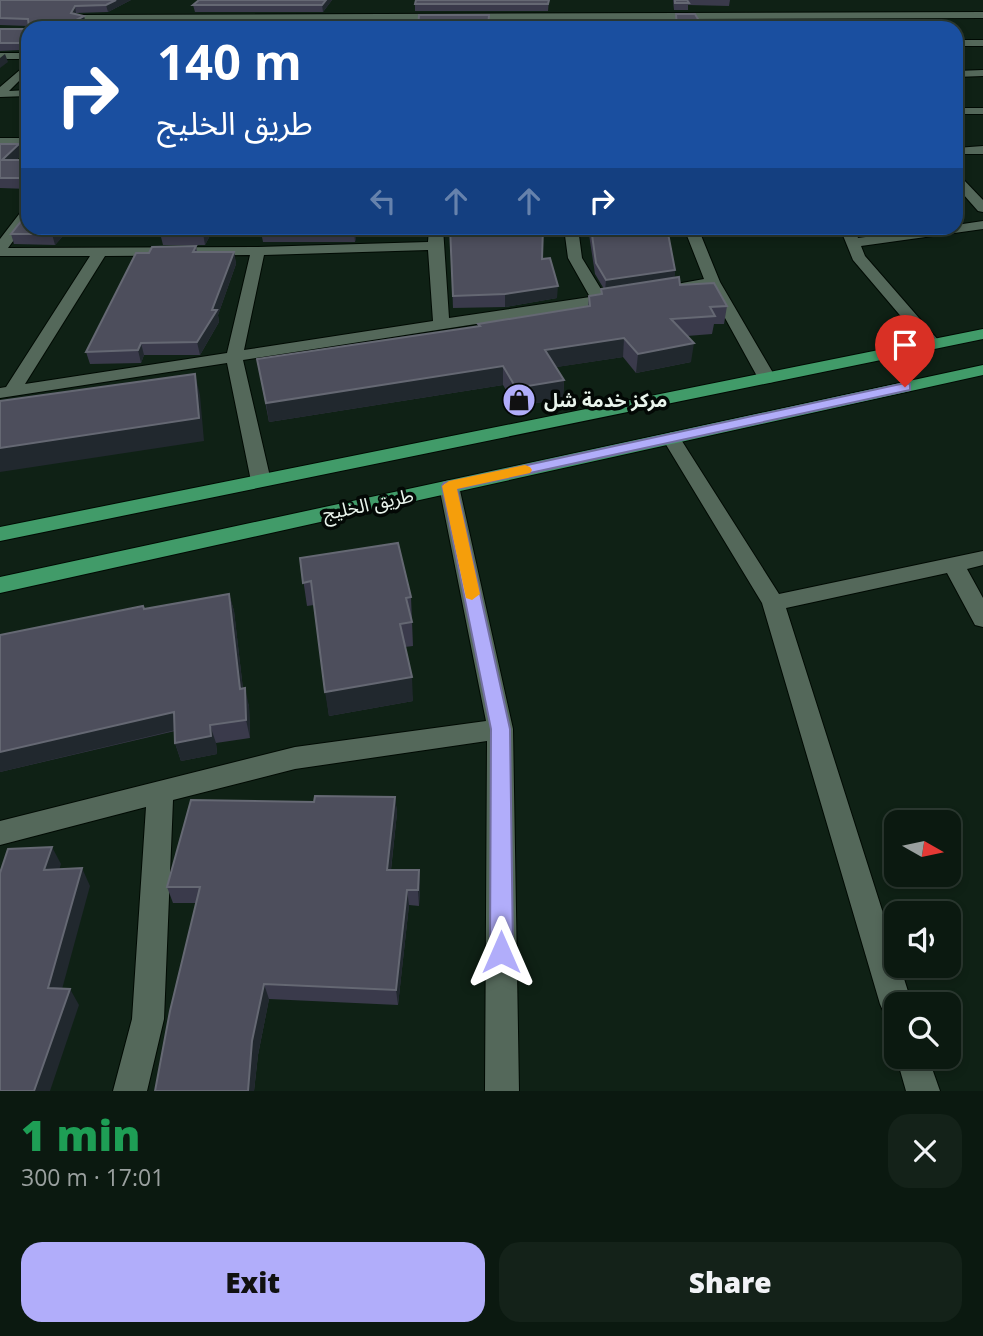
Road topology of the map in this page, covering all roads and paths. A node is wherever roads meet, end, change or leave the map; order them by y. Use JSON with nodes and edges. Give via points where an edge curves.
{"nodes":[{"id":1,"x":87,"y":9,"type":"edge"},
{"id":2,"x":983,"y":15,"type":"edge"},
{"id":3,"x":708,"y":17,"type":"junction"},
{"id":4,"x":398,"y":18,"type":"edge"},
{"id":5,"x":75,"y":21,"type":"edge"},
{"id":6,"x":203,"y":21,"type":"edge"},
{"id":7,"x":346,"y":21,"type":"edge"},
{"id":8,"x":711,"y":21,"type":"edge"},
{"id":9,"x":963,"y":43,"type":"edge"},
{"id":10,"x":983,"y":43,"type":"edge"},
{"id":11,"x":0,"y":56,"type":"edge"},
{"id":12,"x":21,"y":56,"type":"edge"},
{"id":13,"x":21,"y":73,"type":"edge"},
{"id":14,"x":983,"y":73,"type":"edge"},
{"id":15,"x":963,"y":74,"type":"edge"},
{"id":16,"x":0,"y":93,"type":"edge"},
{"id":17,"x":21,"y":93,"type":"edge"},
{"id":18,"x":963,"y":111,"type":"edge"},
{"id":19,"x":983,"y":111,"type":"edge"},
{"id":20,"x":0,"y":142,"type":"edge"},
{"id":21,"x":21,"y":142,"type":"edge"},
{"id":22,"x":983,"y":150,"type":"edge"},
{"id":23,"x":963,"y":151,"type":"edge"},
{"id":24,"x":963,"y":187,"type":"edge"},
{"id":25,"x":983,"y":208,"type":"edge"},
{"id":26,"x":21,"y":222,"type":"edge"},
{"id":27,"x":983,"y":225,"type":"edge"},
{"id":28,"x":963,"y":228,"type":"edge"},
{"id":29,"x":436,"y":235,"type":"edge"},
{"id":30,"x":572,"y":235,"type":"edge"},
{"id":31,"x":694,"y":235,"type":"edge"},
{"id":32,"x":850,"y":235,"type":"edge"},
{"id":33,"x":911,"y":235,"type":"edge"},
{"id":34,"x":853,"y":243,"type":"junction"},
{"id":35,"x":435,"y":246,"type":"junction"},
{"id":36,"x":0,"y":251,"type":"edge"},
{"id":37,"x":258,"y":251,"type":"junction"},
{"id":38,"x":100,"y":252,"type":"junction"},
{"id":39,"x":713,"y":282,"type":"junction"},
{"id":40,"x":663,"y":290,"type":"edge"},
{"id":41,"x":638,"y":294,"type":"edge"},
{"id":42,"x":600,"y":300,"type":"junction"},
{"id":43,"x":441,"y":323,"type":"junction"},
{"id":44,"x":983,"y":334,"type":"edge"},
{"id":45,"x":933,"y":344,"type":"junction"},
{"id":46,"x":234,"y":358,"type":"junction"},
{"id":47,"x":983,"y":370,"type":"edge"},
{"id":48,"x":766,"y":378,"type":"junction"},
{"id":49,"x":5,"y":393,"type":"edge"},
{"id":50,"x":671,"y":438,"type":"junction"},
{"id":51,"x":261,"y":481,"type":"junction"},
{"id":52,"x":449,"y":486,"type":"junction"},
{"id":53,"x":0,"y":534,"type":"edge"},
{"id":54,"x":983,"y":558,"type":"edge"},
{"id":55,"x":954,"y":565,"type":"junction"},
{"id":56,"x":0,"y":585,"type":"edge"},
{"id":57,"x":773,"y":603,"type":"junction"},
{"id":58,"x":983,"y":619,"type":"edge"},
{"id":59,"x":500,"y":729,"type":"junction"},
{"id":60,"x":160,"y":794,"type":"junction"},
{"id":61,"x":0,"y":833,"type":"edge"},
{"id":62,"x":892,"y":992,"type":"edge"},
{"id":63,"x":916,"y":1069,"type":"edge"},
{"id":64,"x":130,"y":1091,"type":"edge"},
{"id":65,"x":502,"y":1091,"type":"edge"},
{"id":66,"x":923,"y":1091,"type":"edge"}],
"edges":[{"from":1,"to":5,"type":"street"},
{"from":2,"to":3,"type":"street","via":[[819,12]]},
{"from":3,"to":4,"type":"street"},
{"from":3,"to":8,"type":"street"},
{"from":4,"to":6,"type":"street"},
{"from":4,"to":7,"type":"street"},
{"from":9,"to":10,"type":"street"},
{"from":11,"to":12,"type":"street"},
{"from":13,"to":16,"type":"street"},
{"from":14,"to":15,"type":"street"},
{"from":16,"to":17,"type":"street"},
{"from":18,"to":19,"type":"street"},
{"from":20,"to":21,"type":"street"},
{"from":22,"to":23,"type":"street"},
{"from":24,"to":25,"type":"street"},
{"from":26,"to":36,"type":"street"},
{"from":27,"to":28,"type":"street"},
{"from":29,"to":35,"type":"street"},
{"from":30,"to":42,"type":"street","via":[[575,258]]},
{"from":31,"to":39,"type":"street"},
{"from":32,"to":34,"type":"street"},
{"from":33,"to":34,"type":"street"},
{"from":34,"to":45,"type":"street","via":[[859,257]]},
{"from":35,"to":37,"type":"street"},
{"from":35,"to":43,"type":"street"},
{"from":36,"to":38,"type":"street"},
{"from":37,"to":38,"type":"street"},
{"from":37,"to":46,"type":"street"},
{"from":38,"to":49,"type":"street"},
{"from":39,"to":40,"type":"street"},
{"from":39,"to":48,"type":"street"},
{"from":41,"to":42,"type":"street"},
{"from":42,"to":43,"type":"street"},
{"from":43,"to":46,"type":"street"},
{"from":44,"to":45,"type":"main road"},
{"from":45,"to":48,"type":"main road"},
{"from":46,"to":49,"type":"street"},
{"from":46,"to":51,"type":"street"},
{"from":47,"to":50,"type":"main road","name":"طريق الخليج"},
{"from":48,"to":51,"type":"main road"},
{"from":50,"to":52,"type":"main road","name":"طريق الخليج"},
{"from":50,"to":57,"type":"street"},
{"from":51,"to":53,"type":"main road"},
{"from":52,"to":56,"type":"main road","name":"طريق الخليج"},
{"from":52,"to":59,"type":"street"},
{"from":54,"to":55,"type":"street"},
{"from":55,"to":57,"type":"street"},
{"from":55,"to":58,"type":"street"},
{"from":57,"to":62,"type":"street"},
{"from":59,"to":60,"type":"street","via":[[295,758]]},
{"from":59,"to":65,"type":"street"},
{"from":60,"to":61,"type":"street"},
{"from":60,"to":64,"type":"street","via":[[148,1019]]},
{"from":63,"to":66,"type":"street"}]}
